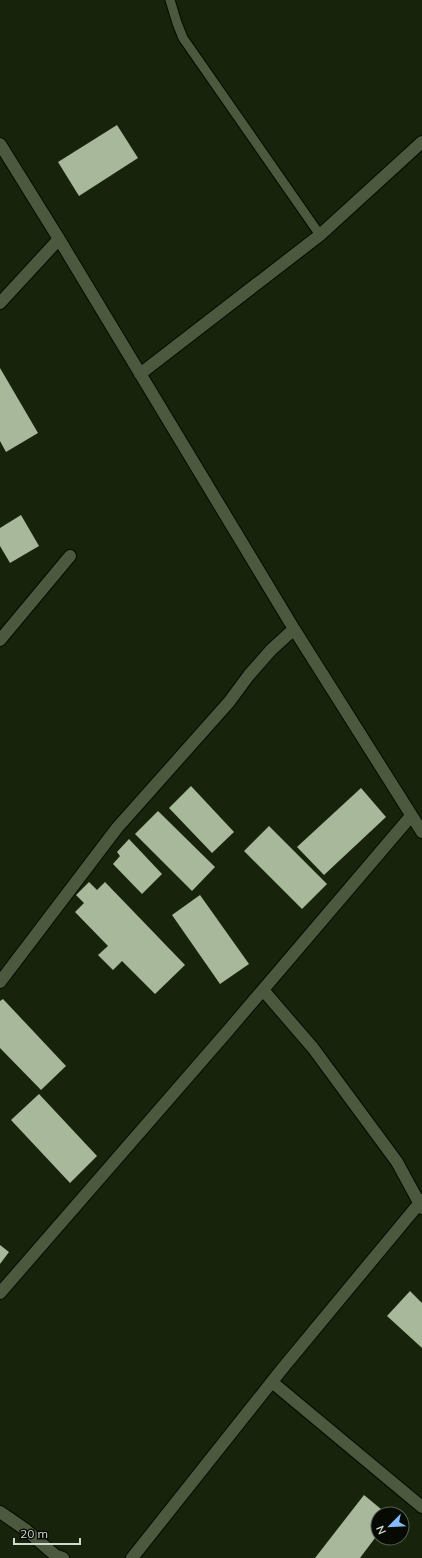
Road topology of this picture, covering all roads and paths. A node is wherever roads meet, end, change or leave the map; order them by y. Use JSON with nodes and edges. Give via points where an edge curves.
{"nodes":[{"id":1,"x":170,"y":0,"type":"edge"},
{"id":2,"x":422,"y":142,"type":"edge"},
{"id":3,"x":0,"y":144,"type":"edge"},
{"id":4,"x":320,"y":235,"type":"junction"},
{"id":5,"x":59,"y":239,"type":"junction"},
{"id":6,"x":0,"y":303,"type":"edge"},
{"id":7,"x":140,"y":374,"type":"junction"},
{"id":8,"x":70,"y":556,"type":"dead end"},
{"id":9,"x":294,"y":630,"type":"junction"},
{"id":10,"x":0,"y":640,"type":"edge"},
{"id":11,"x":411,"y":816,"type":"junction"},
{"id":12,"x":422,"y":832,"type":"edge"},
{"id":13,"x":0,"y":982,"type":"edge"},
{"id":14,"x":263,"y":990,"type":"junction"},
{"id":15,"x":421,"y":1204,"type":"edge"},
{"id":16,"x":0,"y":1293,"type":"edge"},
{"id":17,"x":272,"y":1382,"type":"junction"},
{"id":18,"x":422,"y":1507,"type":"edge"},
{"id":19,"x":0,"y":1512,"type":"edge"},
{"id":20,"x":63,"y":1558,"type":"edge"},
{"id":21,"x":132,"y":1558,"type":"edge"}],
"edges":[{"from":1,"to":4,"type":"lane","via":[[184,38]]},
{"from":2,"to":4,"type":"street"},
{"from":3,"to":5,"type":"street"},
{"from":4,"to":7,"type":"street"},
{"from":5,"to":6,"type":"street"},
{"from":5,"to":7,"type":"street"},
{"from":7,"to":9,"type":"street"},
{"from":8,"to":10,"type":"street"},
{"from":9,"to":11,"type":"street"},
{"from":9,"to":13,"type":"street","via":[[271,650],[229,702],[117,828]]},
{"from":11,"to":12,"type":"street"},
{"from":11,"to":14,"type":"street"},
{"from":14,"to":15,"type":"street","via":[[313,1048],[397,1162]]},
{"from":14,"to":16,"type":"street"},
{"from":15,"to":17,"type":"street"},
{"from":17,"to":18,"type":"street"},
{"from":17,"to":21,"type":"street"},
{"from":19,"to":20,"type":"street","via":[[55,1555]]}]}
